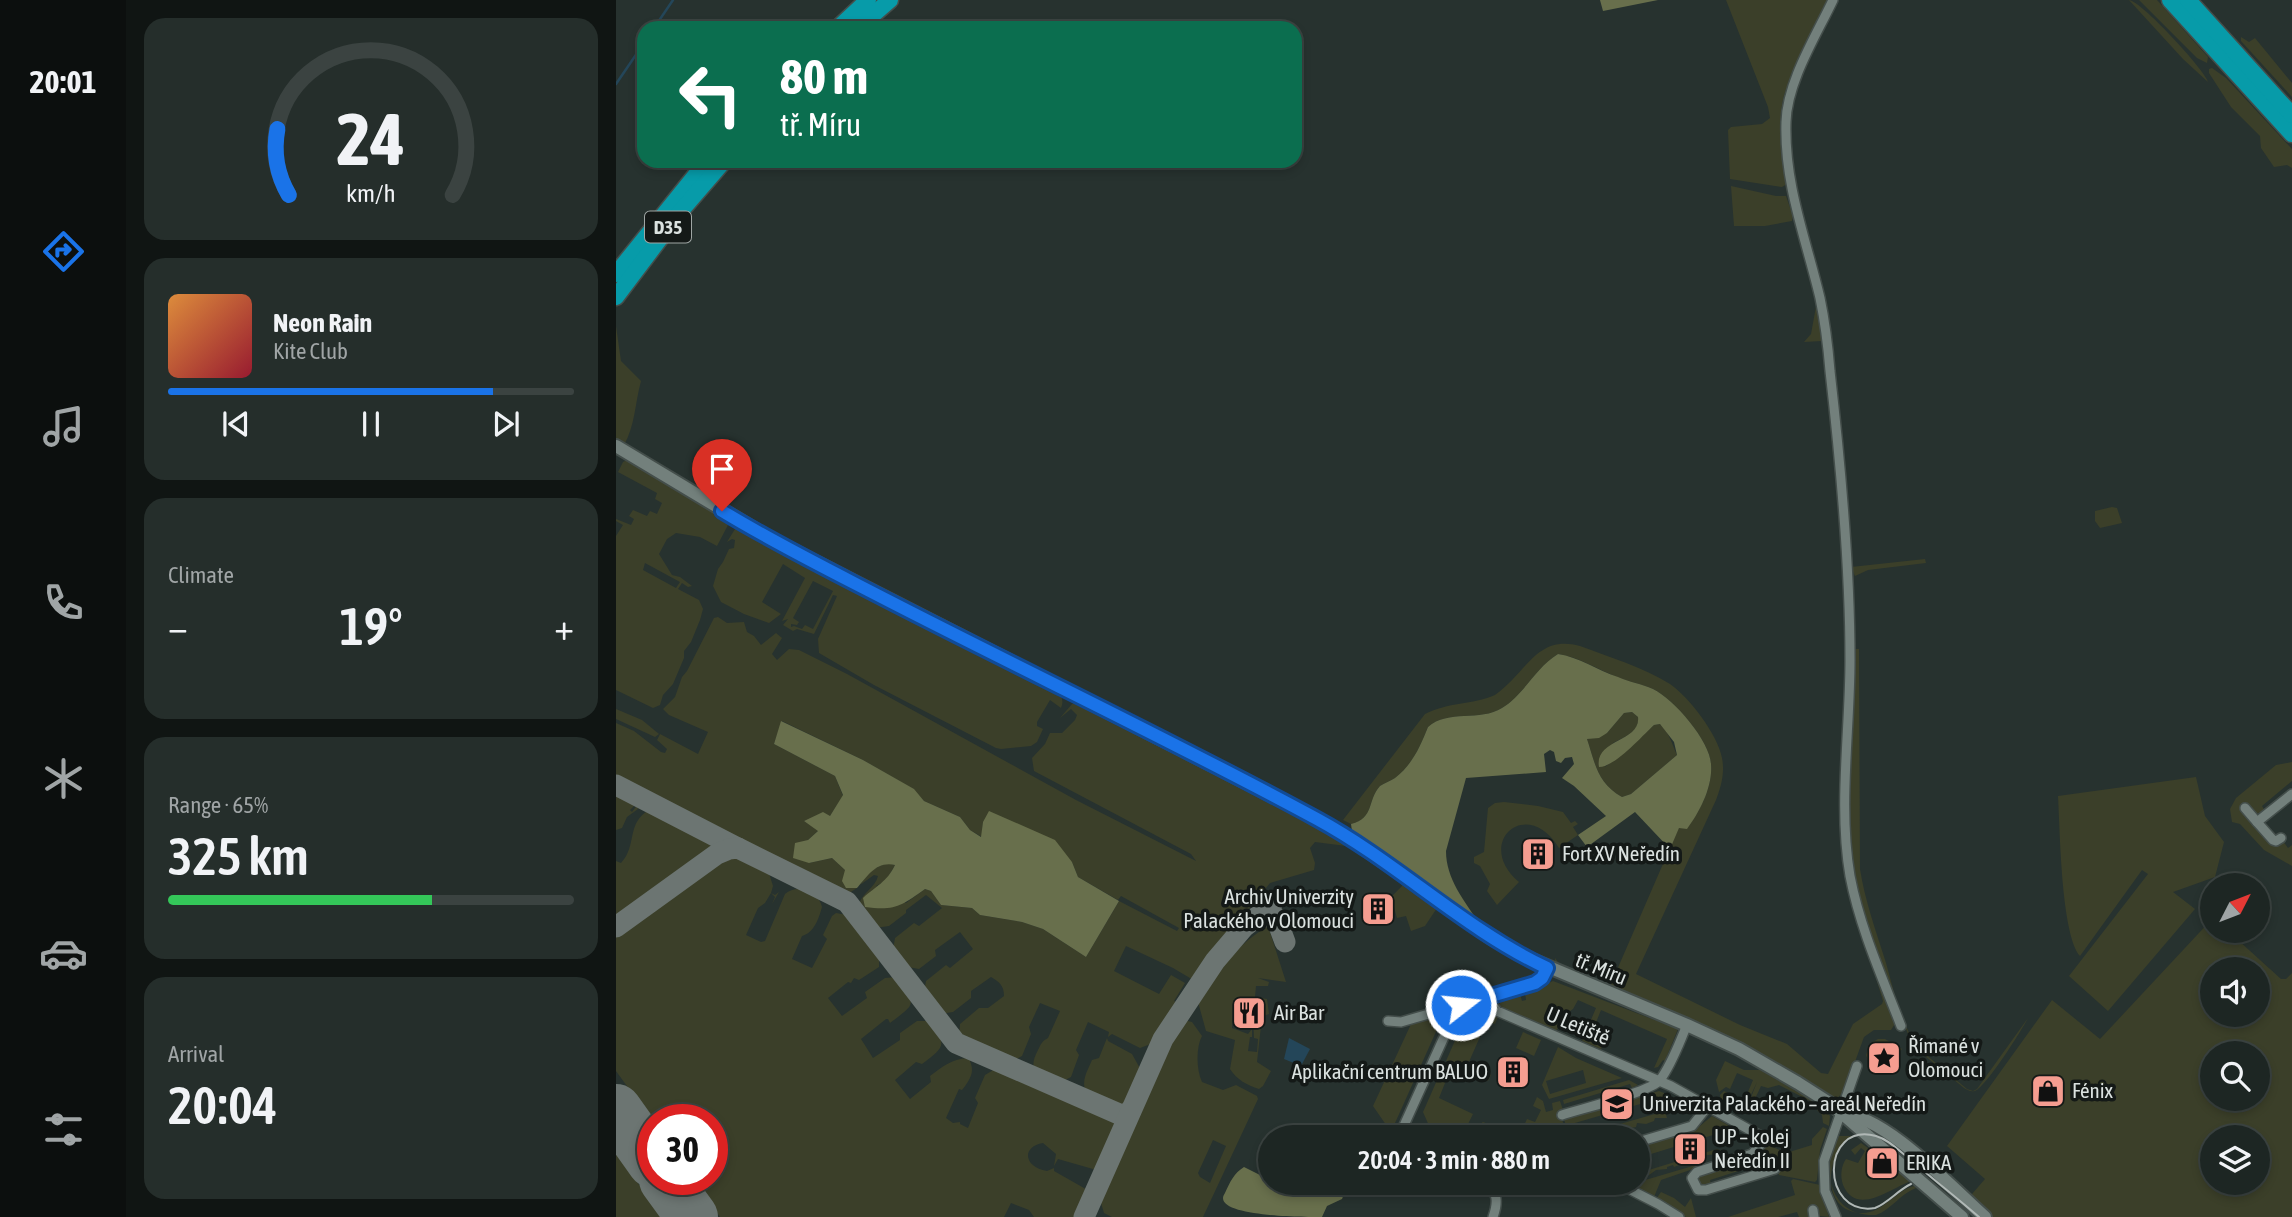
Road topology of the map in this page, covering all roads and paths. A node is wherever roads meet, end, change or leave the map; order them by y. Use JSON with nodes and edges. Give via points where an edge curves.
{"nodes":[{"id":1,"x":869,"y":0,"type":"edge"},
{"id":2,"x":890,"y":0,"type":"edge"},
{"id":3,"x":1833,"y":0,"type":"edge"},
{"id":4,"x":2171,"y":0,"type":"edge"},
{"id":5,"x":2188,"y":0,"type":"edge"},
{"id":6,"x":846,"y":21,"type":"edge"},
{"id":7,"x":866,"y":21,"type":"edge"},
{"id":8,"x":2292,"y":115,"type":"edge"},
{"id":9,"x":2292,"y":134,"type":"edge"},
{"id":10,"x":701,"y":168,"type":"edge"},
{"id":11,"x":718,"y":168,"type":"edge"},
{"id":12,"x":616,"y":274,"type":"edge"},
{"id":13,"x":616,"y":296,"type":"edge"},
{"id":14,"x":616,"y":446,"type":"edge"},
{"id":15,"x":2292,"y":794,"type":"edge"},
{"id":16,"x":2245,"y":808,"type":"dead end"},
{"id":17,"x":2257,"y":822,"type":"junction"},
{"id":18,"x":2281,"y":838,"type":"dead end"},
{"id":19,"x":1547,"y":968,"type":"junction"},
{"id":20,"x":1487,"y":998,"type":"junction"},
{"id":21,"x":1447,"y":1009,"type":"junction"},
{"id":22,"x":1388,"y":1021,"type":"dead end"},
{"id":23,"x":1687,"y":1025,"type":"junction"},
{"id":24,"x":1901,"y":1026,"type":"dead end"},
{"id":25,"x":1857,"y":1066,"type":"dead end"},
{"id":26,"x":1659,"y":1081,"type":"junction"},
{"id":27,"x":1707,"y":1106,"type":"junction"},
{"id":28,"x":1841,"y":1114,"type":"junction"},
{"id":29,"x":1562,"y":1115,"type":"dead end"},
{"id":30,"x":1404,"y":1125,"type":"edge"},
{"id":31,"x":1650,"y":1138,"type":"edge"},
{"id":32,"x":1775,"y":1169,"type":"dead end"},
{"id":33,"x":1495,"y":1195,"type":"edge"},
{"id":34,"x":1639,"y":1195,"type":"edge"},
{"id":35,"x":1493,"y":1217,"type":"edge"},
{"id":36,"x":1679,"y":1217,"type":"edge"},
{"id":37,"x":1836,"y":1217,"type":"edge"},
{"id":38,"x":1962,"y":1217,"type":"edge"},
{"id":39,"x":1985,"y":1217,"type":"edge"}],
"edges":[{"from":1,"to":6,"type":"highway"},
{"from":2,"to":7,"type":"highway"},
{"from":3,"to":24,"type":"street","via":[[1790,96],[1786,140],[1793,203],[1823,315],[1844,507],[1850,660],[1848,860],[1865,932]]},
{"from":4,"to":9,"type":"highway"},
{"from":5,"to":8,"type":"highway"},
{"from":10,"to":12,"type":"highway","number":"D35"},
{"from":11,"to":13,"type":"highway","number":"D35"},
{"from":14,"to":19,"type":"main road","name":"tř. Míru","via":[[771,539],[1335,829],[1497,942]]},
{"from":15,"to":17,"type":"street"},
{"from":16,"to":17,"type":"street"},
{"from":17,"to":18,"type":"street","via":[[2273,840]]},
{"from":19,"to":20,"type":"street","via":[[1535,983]]},
{"from":19,"to":23,"type":"main road","name":"tř. Míru"},
{"from":20,"to":21,"type":"street"},
{"from":20,"to":26,"type":"street","name":"U Letiště","via":[[1497,1011]]},
{"from":21,"to":22,"type":"street","via":[[1401,1022]]},
{"from":21,"to":30,"type":"street","via":[[1449,1026]]},
{"from":23,"to":26,"type":"street"},
{"from":23,"to":28,"type":"main road","name":"tř. Míru","via":[[1778,1071]]},
{"from":25,"to":28,"type":"street"},
{"from":26,"to":27,"type":"street","name":"U Letiště"},
{"from":26,"to":29,"type":"street"},
{"from":27,"to":31,"type":"street","via":[[1692,1126]]},
{"from":27,"to":32,"type":"street","name":"U Letiště","via":[[1766,1139],[1752,1154],[1697,1172],[1692,1178],[1698,1190]]},
{"from":28,"to":37,"type":"street","via":[[1823,1167],[1825,1191]]},
{"from":28,"to":38,"type":"main road","name":"tř. Míru"},
{"from":28,"to":39,"type":"main road","name":"tř. Míru","via":[[1858,1116],[1882,1129]]},
{"from":33,"to":35,"type":"street"},
{"from":34,"to":36,"type":"street"}]}
